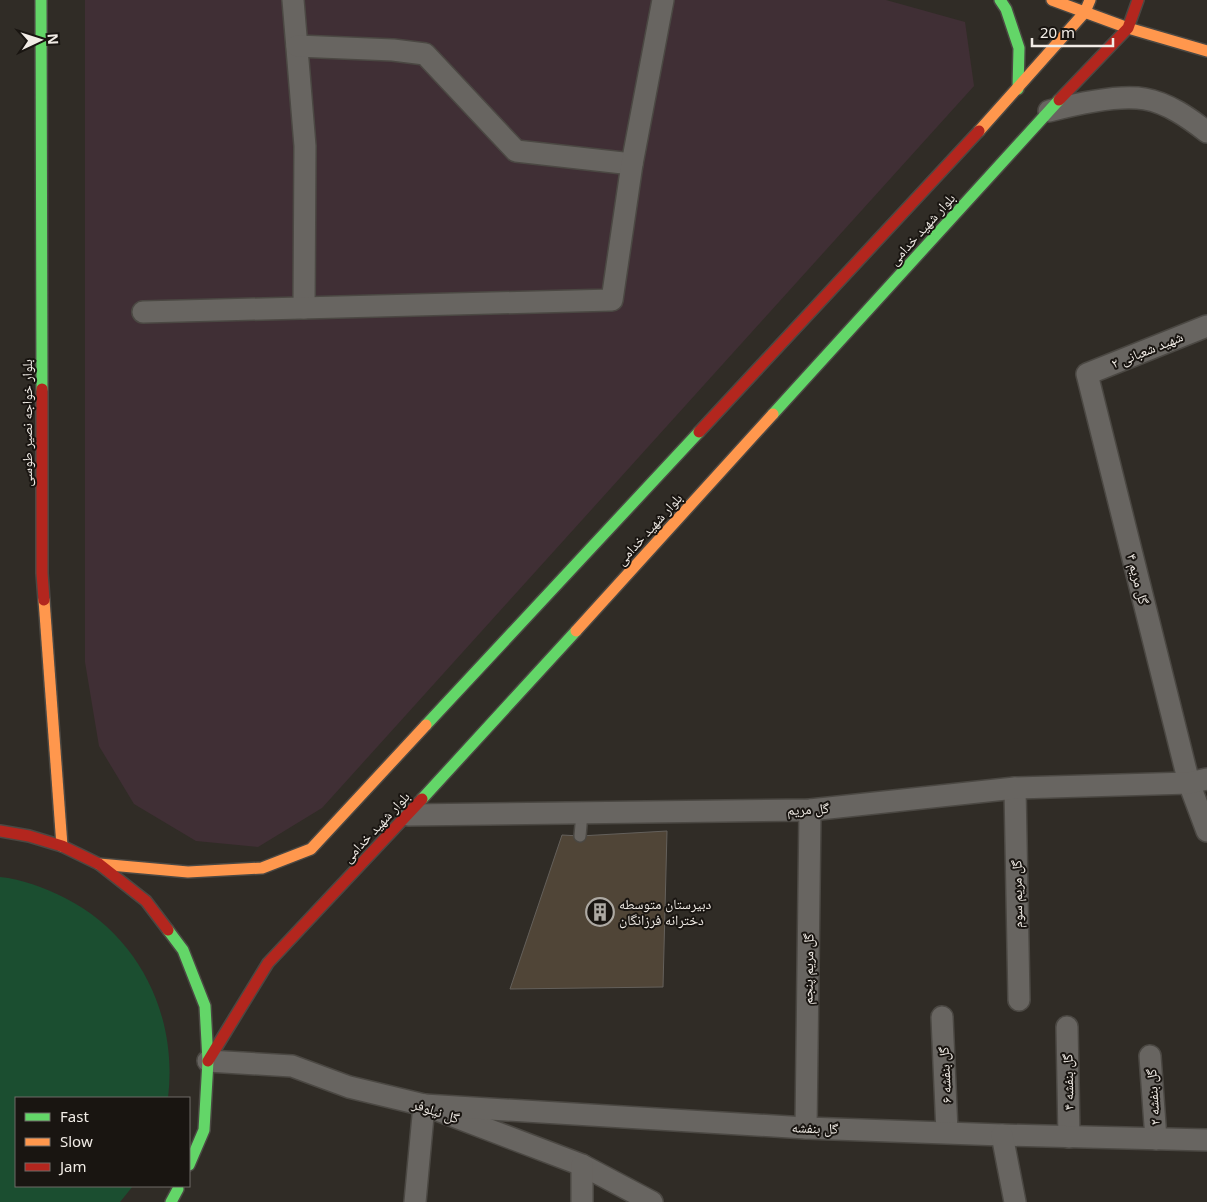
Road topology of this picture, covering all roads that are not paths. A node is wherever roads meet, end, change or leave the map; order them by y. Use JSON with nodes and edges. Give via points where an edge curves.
{"nodes":[{"id":1,"x":41,"y":0,"type":"edge"},
{"id":2,"x":293,"y":0,"type":"edge"},
{"id":3,"x":663,"y":0,"type":"edge"},
{"id":4,"x":1000,"y":0,"type":"edge"},
{"id":5,"x":1052,"y":0,"type":"edge"},
{"id":6,"x":1090,"y":0,"type":"edge"},
{"id":7,"x":1138,"y":0,"type":"edge"},
{"id":8,"x":1085,"y":12,"type":"junction"},
{"id":9,"x":1128,"y":28,"type":"junction"},
{"id":10,"x":297,"y":46,"type":"junction"},
{"id":11,"x":1207,"y":51,"type":"edge"},
{"id":12,"x":1018,"y":89,"type":"junction"},
{"id":13,"x":1049,"y":111,"type":"junction"},
{"id":14,"x":1207,"y":132,"type":"edge"},
{"id":15,"x":632,"y":164,"type":"junction"},
{"id":16,"x":304,"y":308,"type":"junction"},
{"id":17,"x":143,"y":312,"type":"dead end"},
{"id":18,"x":1207,"y":326,"type":"edge"},
{"id":19,"x":1087,"y":374,"type":"joint"},
{"id":20,"x":1198,"y":781,"type":"edge"},
{"id":21,"x":1016,"y":788,"type":"junction"},
{"id":22,"x":810,"y":810,"type":"junction"},
{"id":23,"x":582,"y":813,"type":"junction"},
{"id":24,"x":408,"y":815,"type":"junction"},
{"id":25,"x":0,"y":831,"type":"edge"},
{"id":26,"x":1207,"y":832,"type":"edge"},
{"id":27,"x":580,"y":836,"type":"dead end"},
{"id":28,"x":62,"y":846,"type":"junction"},
{"id":29,"x":99,"y":864,"type":"junction"},
{"id":30,"x":1019,"y":1000,"type":"dead end"},
{"id":31,"x":942,"y":1017,"type":"dead end"},
{"id":32,"x":1068,"y":1027,"type":"dead end"},
{"id":33,"x":1150,"y":1056,"type":"dead end"},
{"id":34,"x":208,"y":1061,"type":"junction"},
{"id":35,"x":424,"y":1106,"type":"junction"},
{"id":36,"x":806,"y":1128,"type":"junction"},
{"id":37,"x":947,"y":1132,"type":"junction"},
{"id":38,"x":1002,"y":1135,"type":"junction"},
{"id":39,"x":1069,"y":1137,"type":"junction"},
{"id":40,"x":1156,"y":1138,"type":"junction"},
{"id":41,"x":1207,"y":1140,"type":"edge"},
{"id":42,"x":190,"y":1163,"type":"edge"},
{"id":43,"x":582,"y":1165,"type":"junction"},
{"id":44,"x":179,"y":1187,"type":"edge"},
{"id":45,"x":170,"y":1202,"type":"edge"},
{"id":46,"x":416,"y":1202,"type":"edge"},
{"id":47,"x":582,"y":1202,"type":"edge"},
{"id":48,"x":652,"y":1202,"type":"edge"},
{"id":49,"x":1015,"y":1202,"type":"edge"}],
"edges":[{"from":1,"to":28,"type":"main road","name":"بلوار خواجه نصیر طوسی","via":[[42,573]]},
{"from":2,"to":10,"type":"street"},
{"from":3,"to":15,"type":"street"},
{"from":4,"to":12,"type":"main road","via":[[1006,8],[1019,48]]},
{"from":5,"to":8,"type":"main road"},
{"from":6,"to":8,"type":"main road","name":"بلوار شهید خدامی"},
{"from":7,"to":9,"type":"main road"},
{"from":8,"to":9,"type":"main road"},
{"from":8,"to":12,"type":"main road","name":"بلوار شهید خدامی"},
{"from":9,"to":11,"type":"main road"},
{"from":9,"to":13,"type":"main road","name":"بلوار شهید خدامی"},
{"from":10,"to":15,"type":"street","via":[[425,54],[516,151]]},
{"from":10,"to":16,"type":"street","via":[[305,146]]},
{"from":12,"to":29,"type":"main road","name":"بلوار شهید خدامی","via":[[311,848],[262,868],[188,872]]},
{"from":13,"to":14,"type":"street","via":[[1086,101],[1145,99],[1164,105]]},
{"from":13,"to":24,"type":"main road","name":"بلوار شهید خدامی"},
{"from":15,"to":16,"type":"street","via":[[612,300]]},
{"from":16,"to":17,"type":"street"},
{"from":18,"to":19,"type":"street","name":"شهید شعبانی ۲"},
{"from":19,"to":20,"type":"street","name":"گل مریم ۴"},
{"from":20,"to":21,"type":"street","name":"گل مریم"},
{"from":20,"to":26,"type":"street","name":"گل مریم ۴"},
{"from":21,"to":22,"type":"street","name":"گل مریم"},
{"from":21,"to":30,"type":"street","name":"گل مریم سوم"},
{"from":22,"to":23,"type":"street","name":"گل مریم"},
{"from":22,"to":36,"type":"street","name":"گل مریم پنجم"},
{"from":23,"to":24,"type":"street","name":"گل مریم"},
{"from":23,"to":27,"type":"lane"},
{"from":24,"to":34,"type":"main road","name":"بلوار شهید خدامی","via":[[268,962]]},
{"from":25,"to":28,"type":"main road"},
{"from":28,"to":29,"type":"main road"},
{"from":29,"to":34,"type":"main road","via":[[146,901],[183,950],[205,1006]]},
{"from":31,"to":37,"type":"street","name":"گل بنفشه ۶"},
{"from":32,"to":39,"type":"street","name":"گل بنفشه ۴"},
{"from":33,"to":40,"type":"street","name":"گل بنفشه ۲"},
{"from":34,"to":35,"type":"street","name":"گل نیلوفر","via":[[292,1066],[348,1086]]},
{"from":34,"to":42,"type":"main road","via":[[204,1130]]},
{"from":35,"to":36,"type":"street","name":"گل بنفشه"},
{"from":35,"to":43,"type":"street","name":"گل نیلوفر"},
{"from":35,"to":46,"type":"street"},
{"from":36,"to":37,"type":"street","name":"گل بنفشه"},
{"from":37,"to":38,"type":"street","name":"گل بنفشه"},
{"from":38,"to":39,"type":"street","name":"گل بنفشه"},
{"from":38,"to":49,"type":"street"},
{"from":39,"to":40,"type":"street","name":"گل بنفشه"},
{"from":40,"to":41,"type":"street","name":"گل بنفشه"},
{"from":43,"to":47,"type":"street"},
{"from":43,"to":48,"type":"street","name":"گل نیلوفر"},
{"from":44,"to":45,"type":"main road"}]}
